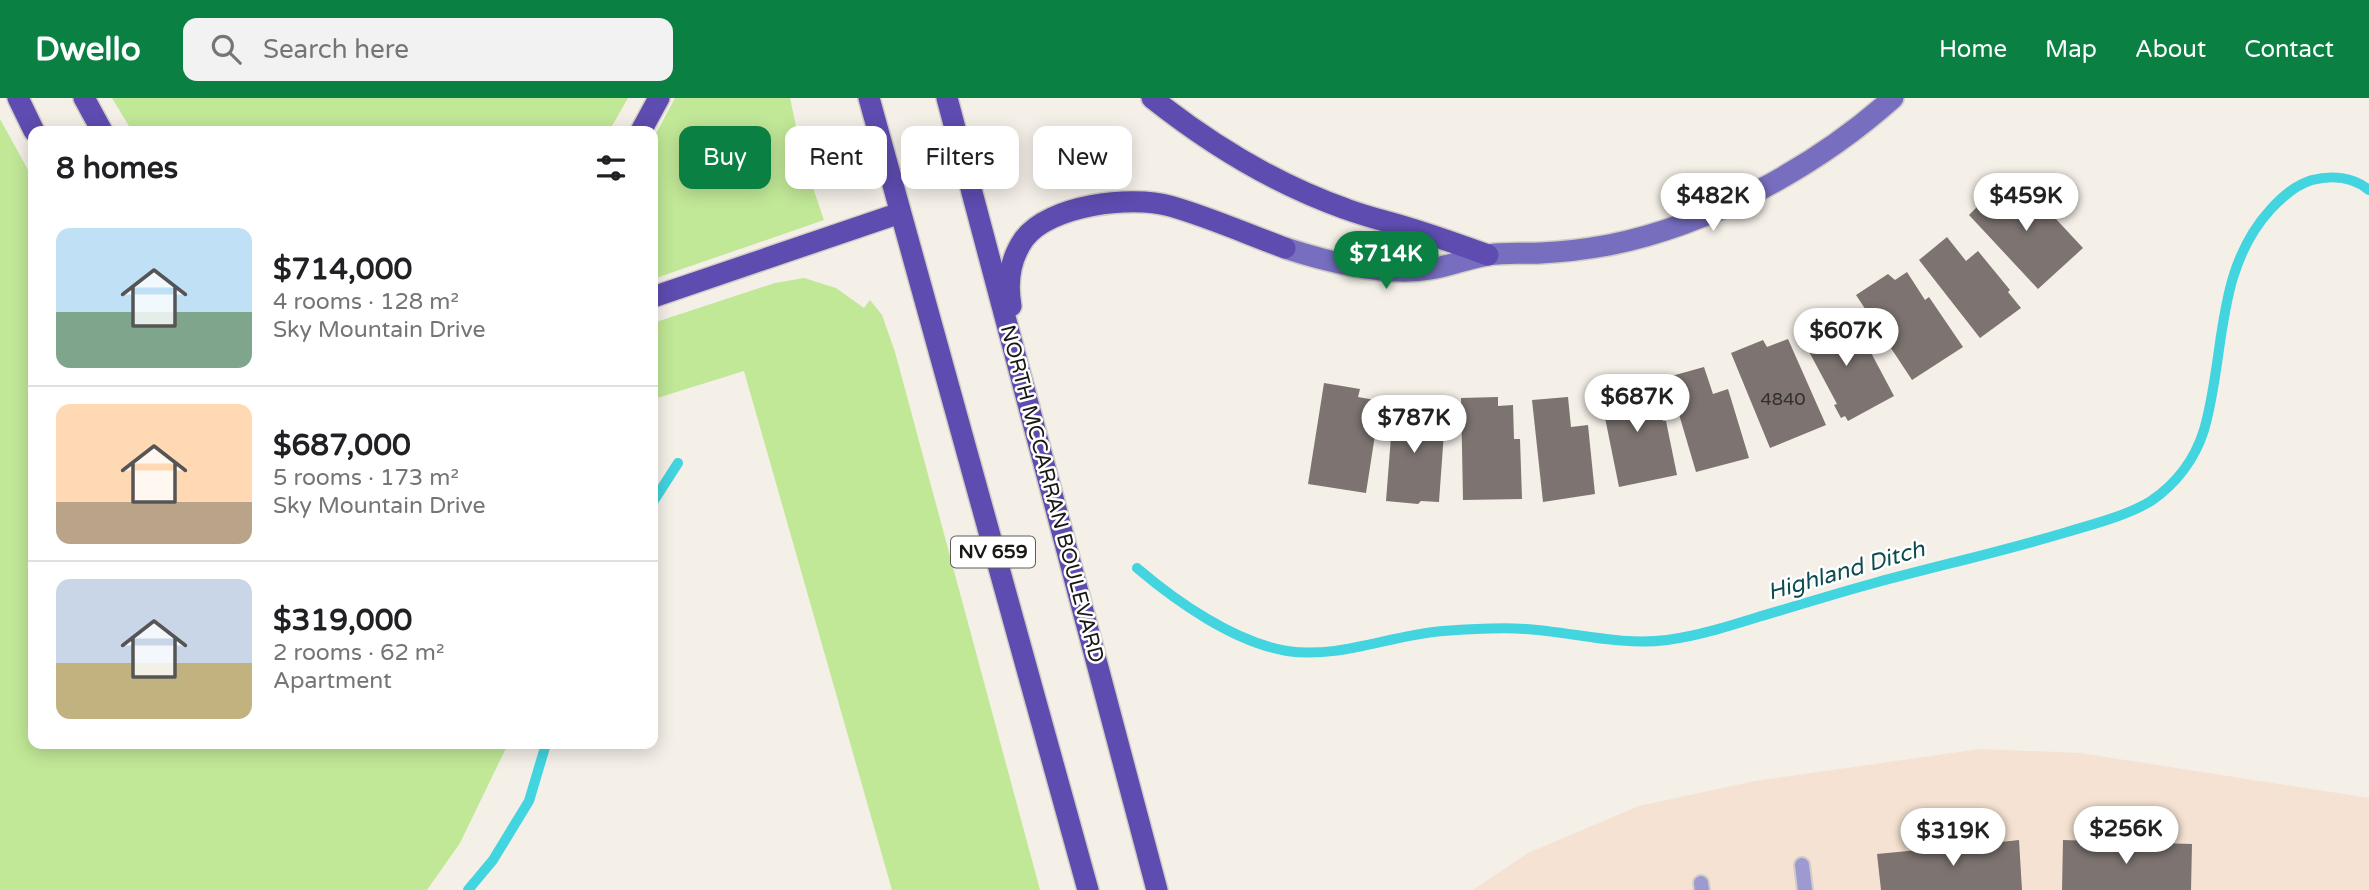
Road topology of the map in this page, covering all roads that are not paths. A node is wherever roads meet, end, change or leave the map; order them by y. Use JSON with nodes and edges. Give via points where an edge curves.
{"nodes":[{"id":1,"x":18,"y":98,"type":"edge"},
{"id":2,"x":84,"y":98,"type":"edge"},
{"id":3,"x":659,"y":98,"type":"edge"},
{"id":4,"x":869,"y":98,"type":"edge"},
{"id":5,"x":947,"y":98,"type":"edge"},
{"id":6,"x":1152,"y":98,"type":"edge"},
{"id":7,"x":1893,"y":98,"type":"edge"},
{"id":8,"x":32,"y":126,"type":"edge"},
{"id":9,"x":99,"y":126,"type":"edge"},
{"id":10,"x":643,"y":126,"type":"edge"},
{"id":11,"x":900,"y":213,"type":"junction"},
{"id":12,"x":1285,"y":248,"type":"joint"},
{"id":13,"x":1488,"y":255,"type":"junction"},
{"id":14,"x":658,"y":295,"type":"edge"},
{"id":15,"x":1022,"y":377,"type":"junction"},
{"id":16,"x":1802,"y":865,"type":"dead end"},
{"id":17,"x":1088,"y":890,"type":"edge"},
{"id":18,"x":1157,"y":890,"type":"edge"},
{"id":19,"x":1805,"y":890,"type":"edge"}],
"edges":[{"from":1,"to":8,"type":"main road"},
{"from":2,"to":9,"type":"main road"},
{"from":3,"to":10,"type":"main road"},
{"from":4,"to":11,"type":"main road","number":"NV 659"},
{"from":5,"to":15,"type":"main road","name":"NORTH MCCARRAN BOULEVARD","number":"NV 659"},
{"from":6,"to":13,"type":"main road","via":[[1247,163],[1298,189]]},
{"from":7,"to":13,"type":"street","via":[[1836,145],[1798,168],[1691,219],[1608,245]]},
{"from":11,"to":14,"type":"main road"},
{"from":11,"to":17,"type":"main road","number":"NV 659"},
{"from":12,"to":13,"type":"street","via":[[1398,271],[1430,269]]},
{"from":12,"to":15,"type":"main road","via":[[1168,205],[1123,201],[1085,206],[1049,219],[1025,237],[1013,261],[1008,288]]},
{"from":15,"to":18,"type":"main road","name":"NORTH MCCARRAN BOULEVARD","number":"NV 659"},
{"from":16,"to":19,"type":"lane"}]}
